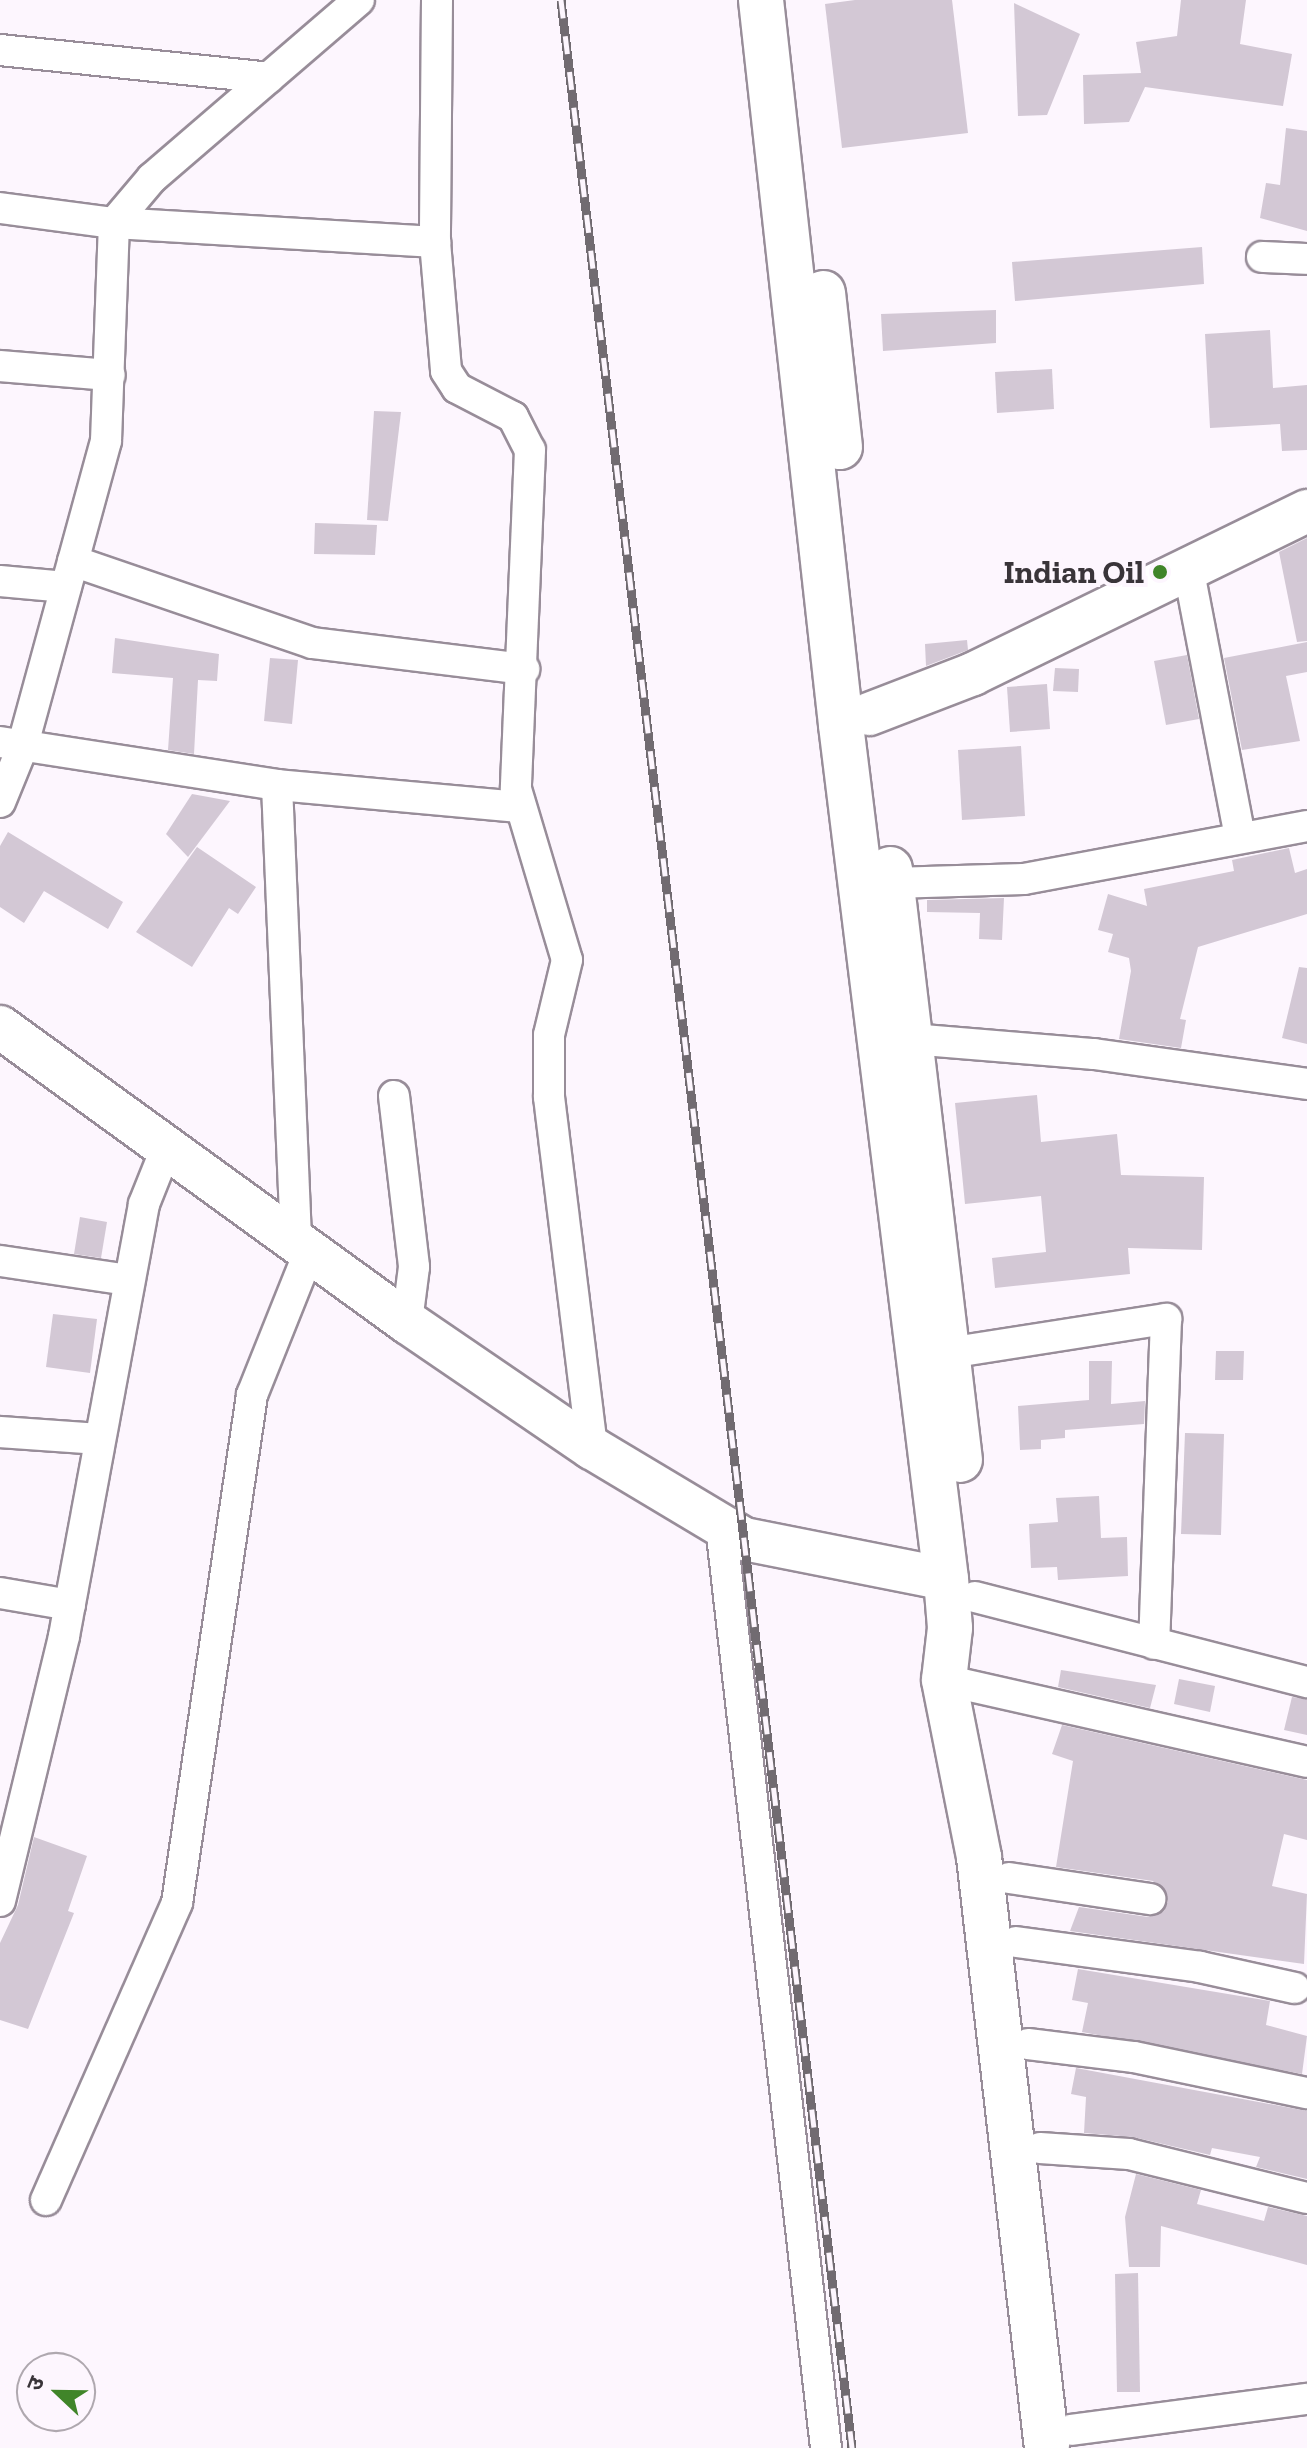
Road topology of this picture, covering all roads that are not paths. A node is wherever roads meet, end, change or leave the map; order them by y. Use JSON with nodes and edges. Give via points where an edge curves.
{"nodes":[{"id":1,"x":359,"y":0,"type":"edge"},
{"id":2,"x":437,"y":0,"type":"edge"},
{"id":3,"x":761,"y":0,"type":"edge"},
{"id":4,"x":790,"y":0,"type":"edge"},
{"id":5,"x":0,"y":50,"type":"edge"},
{"id":6,"x":269,"y":78,"type":"junction"},
{"id":7,"x":0,"y":208,"type":"edge"},
{"id":8,"x":114,"y":223,"type":"junction"},
{"id":9,"x":435,"y":242,"type":"junction"},
{"id":10,"x":1262,"y":257,"type":"dead end"},
{"id":11,"x":1307,"y":259,"type":"edge"},
{"id":12,"x":0,"y":366,"type":"edge"},
{"id":13,"x":110,"y":375,"type":"junction"},
{"id":14,"x":1307,"y":511,"type":"edge"},
{"id":15,"x":1188,"y":567,"type":"junction"},
{"id":16,"x":70,"y":574,"type":"junction"},
{"id":17,"x":0,"y":581,"type":"edge"},
{"id":18,"x":524,"y":669,"type":"junction"},
{"id":19,"x":869,"y":714,"type":"junction"},
{"id":20,"x":11,"y":745,"type":"edge"},
{"id":21,"x":277,"y":785,"type":"junction"},
{"id":22,"x":0,"y":802,"type":"edge"},
{"id":23,"x":518,"y":807,"type":"junction"},
{"id":24,"x":1307,"y":826,"type":"edge"},
{"id":25,"x":1240,"y":836,"type":"junction"},
{"id":26,"x":892,"y":883,"type":"junction"},
{"id":27,"x":0,"y":1027,"type":"edge"},
{"id":28,"x":911,"y":1039,"type":"junction"},
{"id":29,"x":1307,"y":1084,"type":"edge"},
{"id":30,"x":394,"y":1096,"type":"dead end"},
{"id":31,"x":166,"y":1149,"type":"junction"},
{"id":32,"x":303,"y":1245,"type":"junction"},
{"id":33,"x":0,"y":1261,"type":"edge"},
{"id":34,"x":128,"y":1280,"type":"junction"},
{"id":35,"x":407,"y":1322,"type":"junction"},
{"id":36,"x":948,"y":1353,"type":"junction"},
{"id":37,"x":0,"y":1432,"type":"edge"},
{"id":38,"x":99,"y":1439,"type":"junction"},
{"id":39,"x":592,"y":1448,"type":"junction"},
{"id":40,"x":721,"y":1526,"type":"junction"},
{"id":41,"x":960,"y":1588,"type":"junction"},
{"id":42,"x":0,"y":1593,"type":"edge"},
{"id":43,"x":70,"y":1605,"type":"junction"},
{"id":44,"x":1154,"y":1644,"type":"junction"},
{"id":45,"x":1307,"y":1682,"type":"edge"},
{"id":46,"x":958,"y":1683,"type":"junction"},
{"id":47,"x":1307,"y":1762,"type":"edge"},
{"id":48,"x":11,"y":1812,"type":"edge"},
{"id":49,"x":1009,"y":1878,"type":"junction"},
{"id":50,"x":1150,"y":1899,"type":"dead end"},
{"id":51,"x":0,"y":1901,"type":"edge"},
{"id":52,"x":1016,"y":1942,"type":"junction"},
{"id":53,"x":1295,"y":1988,"type":"dead end"},
{"id":54,"x":1028,"y":2044,"type":"junction"},
{"id":55,"x":1307,"y":2093,"type":"edge"},
{"id":56,"x":1040,"y":2148,"type":"junction"},
{"id":57,"x":1307,"y":2198,"type":"edge"},
{"id":58,"x":46,"y":2200,"type":"dead end"},
{"id":59,"x":1307,"y":2399,"type":"edge"},
{"id":60,"x":1064,"y":2442,"type":"edge"},
{"id":61,"x":826,"y":2448,"type":"edge"}],
"edges":[{"from":1,"to":6,"type":"street"},
{"from":2,"to":9,"type":"street"},
{"from":3,"to":41,"type":"main road","via":[[841,725]]},
{"from":4,"to":19,"type":"main road"},
{"from":5,"to":6,"type":"street"},
{"from":6,"to":8,"type":"street","via":[[125,204]]},
{"from":7,"to":8,"type":"street"},
{"from":8,"to":9,"type":"street"},
{"from":8,"to":13,"type":"street"},
{"from":9,"to":18,"type":"street","via":[[451,382],[513,417],[528,440]]},
{"from":10,"to":11,"type":"street"},
{"from":12,"to":13,"type":"street"},
{"from":13,"to":16,"type":"street","via":[[106,441]]},
{"from":14,"to":15,"type":"street"},
{"from":15,"to":19,"type":"street","via":[[973,674]]},
{"from":15,"to":25,"type":"street"},
{"from":16,"to":17,"type":"street"},
{"from":16,"to":18,"type":"street","via":[[312,643]]},
{"from":16,"to":20,"type":"street"},
{"from":18,"to":23,"type":"street"},
{"from":19,"to":26,"type":"main road"},
{"from":20,"to":21,"type":"street"},
{"from":20,"to":22,"type":"street"},
{"from":21,"to":23,"type":"street"},
{"from":21,"to":32,"type":"street"},
{"from":23,"to":39,"type":"street","via":[[567,960],[549,1035],[549,1097]]},
{"from":24,"to":25,"type":"street"},
{"from":25,"to":26,"type":"street","via":[[1024,879]]},
{"from":26,"to":28,"type":"main road"},
{"from":27,"to":31,"type":"street"},
{"from":28,"to":29,"type":"street","via":[[1094,1054]]},
{"from":28,"to":36,"type":"main road"},
{"from":30,"to":35,"type":"street","via":[[414,1267]]},
{"from":31,"to":32,"type":"street"},
{"from":31,"to":34,"type":"street","via":[[144,1204]]},
{"from":32,"to":35,"type":"street"},
{"from":32,"to":58,"type":"street","via":[[252,1395],[177,1903]]},
{"from":33,"to":34,"type":"street"},
{"from":34,"to":38,"type":"street"},
{"from":35,"to":39,"type":"street"},
{"from":36,"to":41,"type":"main road"},
{"from":36,"to":44,"type":"street","via":[[1166,1319]]},
{"from":37,"to":38,"type":"street"},
{"from":38,"to":43,"type":"street"},
{"from":39,"to":40,"type":"street"},
{"from":40,"to":41,"type":"street","via":[[773,1548]]},
{"from":40,"to":61,"type":"street"},
{"from":41,"to":44,"type":"street"},
{"from":41,"to":46,"type":"main road","via":[[950,1628]]},
{"from":42,"to":43,"type":"street"},
{"from":43,"to":48,"type":"street"},
{"from":44,"to":45,"type":"street"},
{"from":46,"to":47,"type":"street"},
{"from":46,"to":49,"type":"main road"},
{"from":46,"to":60,"type":"main road"},
{"from":48,"to":51,"type":"street"},
{"from":49,"to":50,"type":"street"},
{"from":49,"to":52,"type":"main road"},
{"from":52,"to":53,"type":"street","via":[[1200,1967]]},
{"from":52,"to":54,"type":"main road"},
{"from":54,"to":55,"type":"street","via":[[1134,2057]]},
{"from":54,"to":56,"type":"main road"},
{"from":56,"to":57,"type":"street","via":[[1129,2154]]},
{"from":56,"to":60,"type":"main road"},
{"from":59,"to":60,"type":"street"}]}
